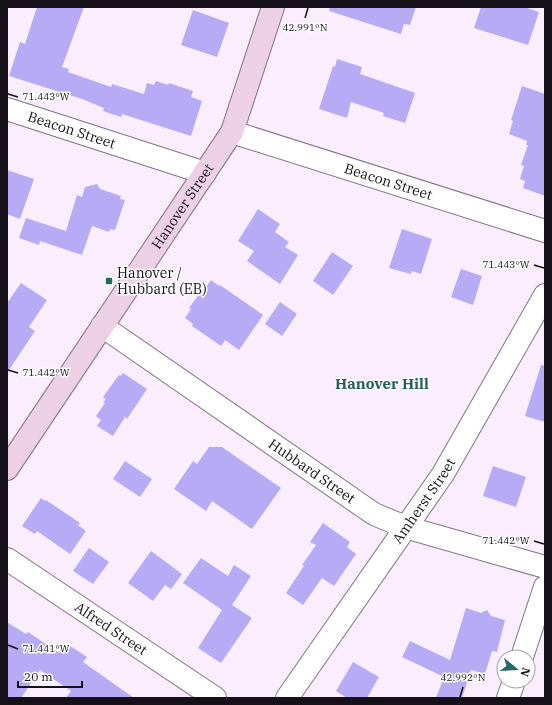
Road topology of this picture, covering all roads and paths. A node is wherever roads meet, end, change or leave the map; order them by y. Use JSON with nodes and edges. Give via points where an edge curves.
{"nodes":[{"id":1,"x":273,"y":7,"type":"edge"},
{"id":2,"x":7,"y":109,"type":"edge"},
{"id":3,"x":232,"y":132,"type":"junction"},
{"id":4,"x":205,"y":173,"type":"junction"},
{"id":5,"x":545,"y":231,"type":"edge"},
{"id":6,"x":545,"y":295,"type":"edge"},
{"id":7,"x":102,"y":326,"type":"junction"},
{"id":8,"x":7,"y":469,"type":"edge"},
{"id":9,"x":406,"y":527,"type":"junction"},
{"id":10,"x":7,"y":559,"type":"edge"},
{"id":11,"x":545,"y":567,"type":"edge"},
{"id":12,"x":545,"y":586,"type":"edge"},
{"id":13,"x":525,"y":649,"type":"edge"},
{"id":14,"x":215,"y":698,"type":"edge"},
{"id":15,"x":287,"y":698,"type":"edge"}],
"edges":[{"from":1,"to":3,"type":"street","name":"Hanover Street"},
{"from":2,"to":4,"type":"street","name":"Beacon Street"},
{"from":3,"to":4,"type":"street","name":"Hanover Street"},
{"from":3,"to":5,"type":"street","name":"Beacon Street"},
{"from":4,"to":7,"type":"street","name":"Hanover Street"},
{"from":6,"to":9,"type":"street","name":"Amherst Street","via":[[443,474]]},
{"from":7,"to":8,"type":"street","name":"Hanover Street"},
{"from":7,"to":9,"type":"street","name":"Hubbard Street","via":[[374,514]]},
{"from":9,"to":11,"type":"street","name":"Hubbard Street"},
{"from":9,"to":15,"type":"street","name":"Amherst Street"},
{"from":10,"to":14,"type":"street","name":"Alfred Street"},
{"from":12,"to":13,"type":"street"}]}
